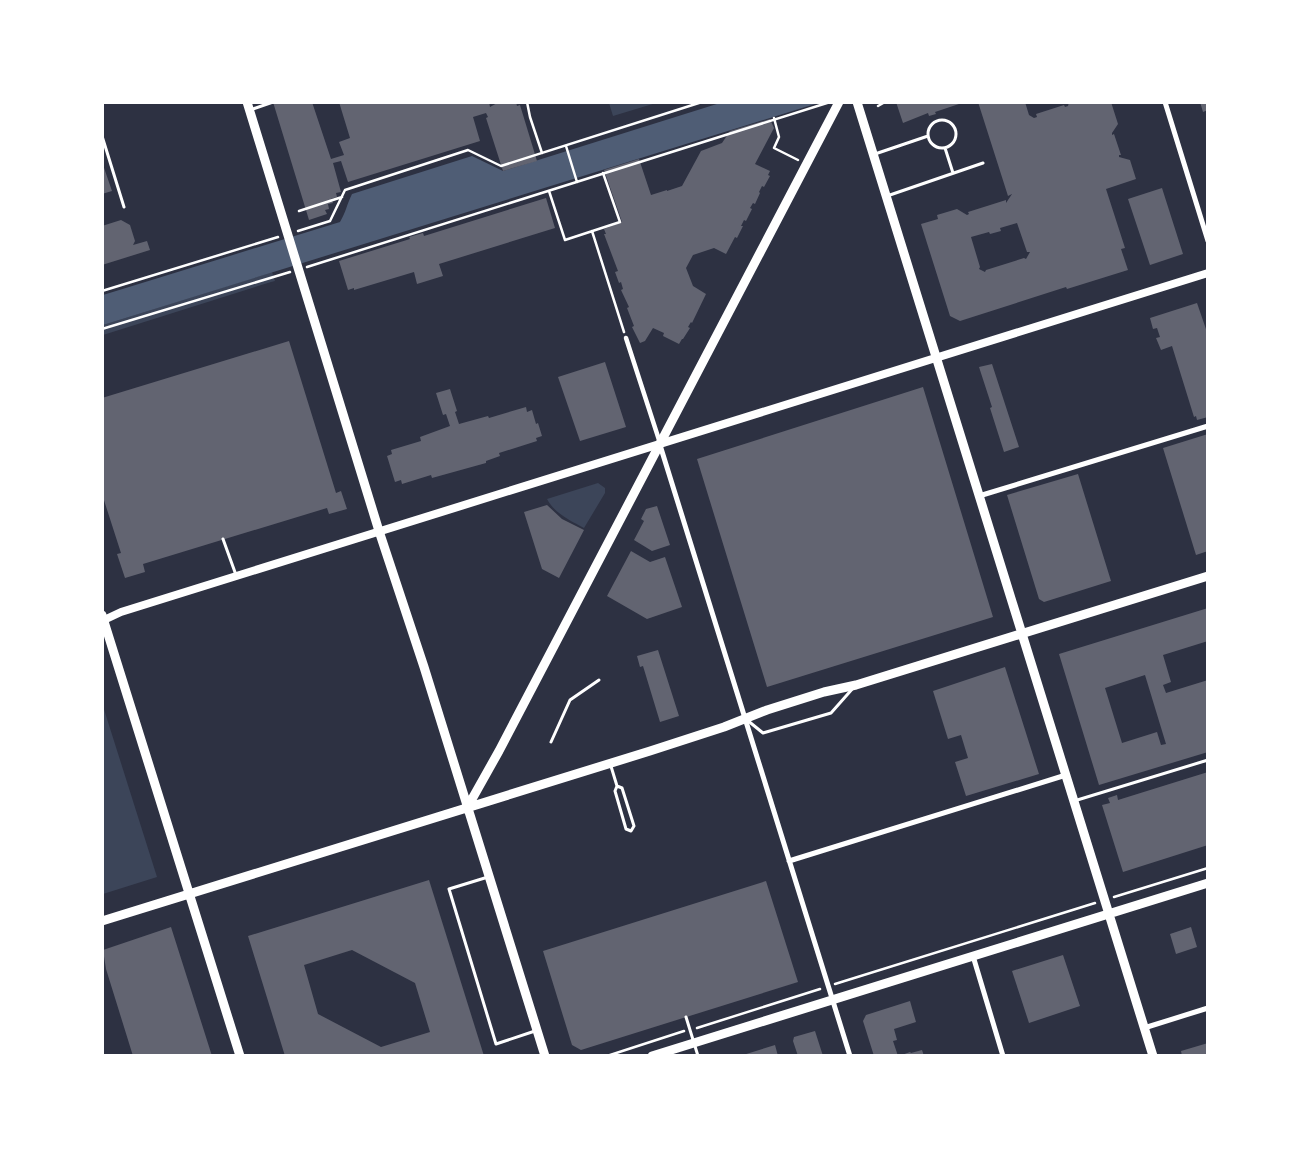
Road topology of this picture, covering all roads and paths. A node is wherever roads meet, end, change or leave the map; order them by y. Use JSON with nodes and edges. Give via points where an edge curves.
{"nodes":[{"id":1,"x":273,"y":102,"type":"edge"},
{"id":2,"x":527,"y":102,"type":"edge"},
{"id":3,"x":702,"y":102,"type":"edge"},
{"id":4,"x":828,"y":102,"type":"edge"},
{"id":5,"x":857,"y":102,"type":"edge"},
{"id":6,"x":885,"y":102,"type":"edge"},
{"id":7,"x":1165,"y":102,"type":"edge"},
{"id":8,"x":838,"y":104,"type":"edge"},
{"id":9,"x":248,"y":106,"type":"edge"},
{"id":10,"x":878,"y":106,"type":"dead end"},
{"id":11,"x":774,"y":118,"type":"junction"},
{"id":12,"x":102,"y":136,"type":"edge"},
{"id":13,"x":928,"y":136,"type":"junction"},
{"id":14,"x":566,"y":146,"type":"junction"},
{"id":15,"x":945,"y":148,"type":"junction"},
{"id":16,"x":542,"y":153,"type":"junction"},
{"id":17,"x":872,"y":155,"type":"junction"},
{"id":18,"x":983,"y":163,"type":"dead end"},
{"id":19,"x":806,"y":164,"type":"junction"},
{"id":20,"x":603,"y":173,"type":"junction"},
{"id":21,"x":953,"y":173,"type":"junction"},
{"id":22,"x":577,"y":182,"type":"junction"},
{"id":23,"x":550,"y":191,"type":"junction"},
{"id":24,"x":885,"y":196,"type":"junction"},
{"id":25,"x":342,"y":197,"type":"junction"},
{"id":26,"x":124,"y":207,"type":"dead end"},
{"id":27,"x":299,"y":211,"type":"dead end"},
{"id":28,"x":592,"y":231,"type":"junction"},
{"id":29,"x":296,"y":232,"type":"dead end"},
{"id":30,"x":278,"y":237,"type":"dead end"},
{"id":31,"x":1208,"y":241,"type":"edge"},
{"id":32,"x":301,"y":270,"type":"junction"},
{"id":33,"x":1208,"y":273,"type":"edge"},
{"id":34,"x":102,"y":291,"type":"edge"},
{"id":35,"x":102,"y":329,"type":"edge"},
{"id":36,"x":626,"y":338,"type":"joint"},
{"id":37,"x":936,"y":358,"type":"junction"},
{"id":38,"x":1208,"y":426,"type":"edge"},
{"id":39,"x":660,"y":444,"type":"junction"},
{"id":40,"x":979,"y":496,"type":"junction"},
{"id":41,"x":379,"y":531,"type":"junction"},
{"id":42,"x":224,"y":539,"type":"dead end"},
{"id":43,"x":236,"y":576,"type":"junction"},
{"id":44,"x":1208,"y":576,"type":"edge"},
{"id":45,"x":103,"y":619,"type":"edge"},
{"id":46,"x":1022,"y":634,"type":"junction"},
{"id":47,"x":599,"y":680,"type":"dead end"},
{"id":48,"x":856,"y":685,"type":"junction"},
{"id":49,"x":745,"y":718,"type":"junction"},
{"id":50,"x":551,"y":742,"type":"dead end"},
{"id":51,"x":1208,"y":760,"type":"edge"},
{"id":52,"x":610,"y":763,"type":"junction"},
{"id":53,"x":1066,"y":775,"type":"junction"},
{"id":54,"x":617,"y":786,"type":"junction"},
{"id":55,"x":1074,"y":801,"type":"junction"},
{"id":56,"x":467,"y":808,"type":"junction"},
{"id":57,"x":790,"y":861,"type":"junction"},
{"id":58,"x":1208,"y":868,"type":"edge"},
{"id":59,"x":488,"y":877,"type":"junction"},
{"id":60,"x":1208,"y":883,"type":"edge"},
{"id":61,"x":189,"y":894,"type":"junction"},
{"id":62,"x":1105,"y":900,"type":"junction"},
{"id":63,"x":1109,"y":913,"type":"junction"},
{"id":64,"x":102,"y":921,"type":"edge"},
{"id":65,"x":973,"y":956,"type":"junction"},
{"id":66,"x":828,"y":986,"type":"junction"},
{"id":67,"x":833,"y":999,"type":"junction"},
{"id":68,"x":1208,"y":1008,"type":"edge"},
{"id":69,"x":686,"y":1017,"type":"dead end"},
{"id":70,"x":1144,"y":1028,"type":"junction"},
{"id":71,"x":537,"y":1030,"type":"junction"},
{"id":72,"x":690,"y":1030,"type":"junction"},
{"id":73,"x":694,"y":1042,"type":"junction"},
{"id":74,"x":1003,"y":1055,"type":"edge"},
{"id":75,"x":240,"y":1056,"type":"edge"},
{"id":76,"x":545,"y":1056,"type":"edge"},
{"id":77,"x":607,"y":1056,"type":"edge"},
{"id":78,"x":652,"y":1056,"type":"edge"},
{"id":79,"x":698,"y":1056,"type":"edge"},
{"id":80,"x":850,"y":1056,"type":"edge"},
{"id":81,"x":1153,"y":1056,"type":"edge"}],
"edges":[{"from":1,"to":9,"type":"lane"},
{"from":2,"to":16,"type":"path"},
{"from":3,"to":14,"type":"path"},
{"from":4,"to":11,"type":"path"},
{"from":5,"to":17,"type":"main road"},
{"from":6,"to":10,"type":"path"},
{"from":7,"to":31,"type":"street"},
{"from":8,"to":19,"type":"main road"},
{"from":9,"to":32,"type":"main road","via":[[285,229]]},
{"from":11,"to":19,"type":"path","via":[[779,137],[774,148]]},
{"from":11,"to":20,"type":"path"},
{"from":12,"to":26,"type":"lane"},
{"from":13,"to":15,"type":"lane","via":[[933,145]]},
{"from":13,"to":15,"type":"lane","via":[[931,124],[948,120],[956,136]]},
{"from":13,"to":17,"type":"lane"},
{"from":14,"to":16,"type":"path"},
{"from":14,"to":22,"type":"path"},
{"from":15,"to":21,"type":"lane"},
{"from":16,"to":25,"type":"path","via":[[501,166],[468,150],[345,190]]},
{"from":17,"to":24,"type":"main road"},
{"from":18,"to":21,"type":"lane"},
{"from":19,"to":39,"type":"main road"},
{"from":20,"to":22,"type":"path"},
{"from":20,"to":28,"type":"path","via":[[620,222]]},
{"from":21,"to":24,"type":"lane"},
{"from":22,"to":23,"type":"path"},
{"from":23,"to":28,"type":"path","via":[[565,240]]},
{"from":23,"to":32,"type":"path"},
{"from":24,"to":37,"type":"main road"},
{"from":25,"to":27,"type":"path"},
{"from":25,"to":29,"type":"path","via":[[330,221]]},
{"from":28,"to":36,"type":"path"},
{"from":30,"to":34,"type":"path"},
{"from":32,"to":35,"type":"path"},
{"from":32,"to":41,"type":"main road"},
{"from":33,"to":37,"type":"street"},
{"from":36,"to":39,"type":"street"},
{"from":37,"to":39,"type":"street"},
{"from":37,"to":40,"type":"main road"},
{"from":38,"to":40,"type":"street"},
{"from":39,"to":41,"type":"street"},
{"from":39,"to":49,"type":"street"},
{"from":39,"to":56,"type":"main road"},
{"from":40,"to":46,"type":"main road"},
{"from":41,"to":43,"type":"street"},
{"from":41,"to":56,"type":"main road"},
{"from":42,"to":43,"type":"lane"},
{"from":43,"to":45,"type":"street"},
{"from":44,"to":46,"type":"main road"},
{"from":45,"to":61,"type":"main road"},
{"from":46,"to":48,"type":"main road"},
{"from":46,"to":53,"type":"main road"},
{"from":47,"to":50,"type":"lane","via":[[570,700]]},
{"from":48,"to":49,"type":"main road"},
{"from":48,"to":49,"type":"lane","via":[[831,712],[767,732],[763,733]]},
{"from":49,"to":52,"type":"main road"},
{"from":49,"to":57,"type":"street"},
{"from":51,"to":55,"type":"lane"},
{"from":52,"to":54,"type":"lane"},
{"from":52,"to":56,"type":"main road"},
{"from":53,"to":55,"type":"main road"},
{"from":53,"to":57,"type":"street"},
{"from":54,"to":54,"type":"lane","via":[[615,791],[626,829],[631,831],[634,826],[622,788]]},
{"from":55,"to":62,"type":"main road"},
{"from":56,"to":59,"type":"main road"},
{"from":56,"to":61,"type":"main road"},
{"from":57,"to":66,"type":"street"},
{"from":58,"to":62,"type":"path"},
{"from":59,"to":71,"type":"main road"},
{"from":59,"to":71,"type":"lane","via":[[449,889],[496,1044]]},
{"from":60,"to":63,"type":"main road"},
{"from":61,"to":64,"type":"main road"},
{"from":61,"to":75,"type":"main road"},
{"from":62,"to":63,"type":"main road"},
{"from":62,"to":66,"type":"path"},
{"from":63,"to":65,"type":"main road"},
{"from":63,"to":70,"type":"main road"},
{"from":65,"to":67,"type":"main road"},
{"from":65,"to":74,"type":"street"},
{"from":66,"to":67,"type":"street"},
{"from":66,"to":72,"type":"path"},
{"from":67,"to":73,"type":"main road"},
{"from":67,"to":80,"type":"street"},
{"from":68,"to":70,"type":"street"},
{"from":69,"to":72,"type":"lane"},
{"from":70,"to":81,"type":"main road"},
{"from":71,"to":76,"type":"main road"},
{"from":72,"to":73,"type":"lane"},
{"from":72,"to":77,"type":"path"},
{"from":73,"to":78,"type":"main road"},
{"from":73,"to":79,"type":"lane"}]}
